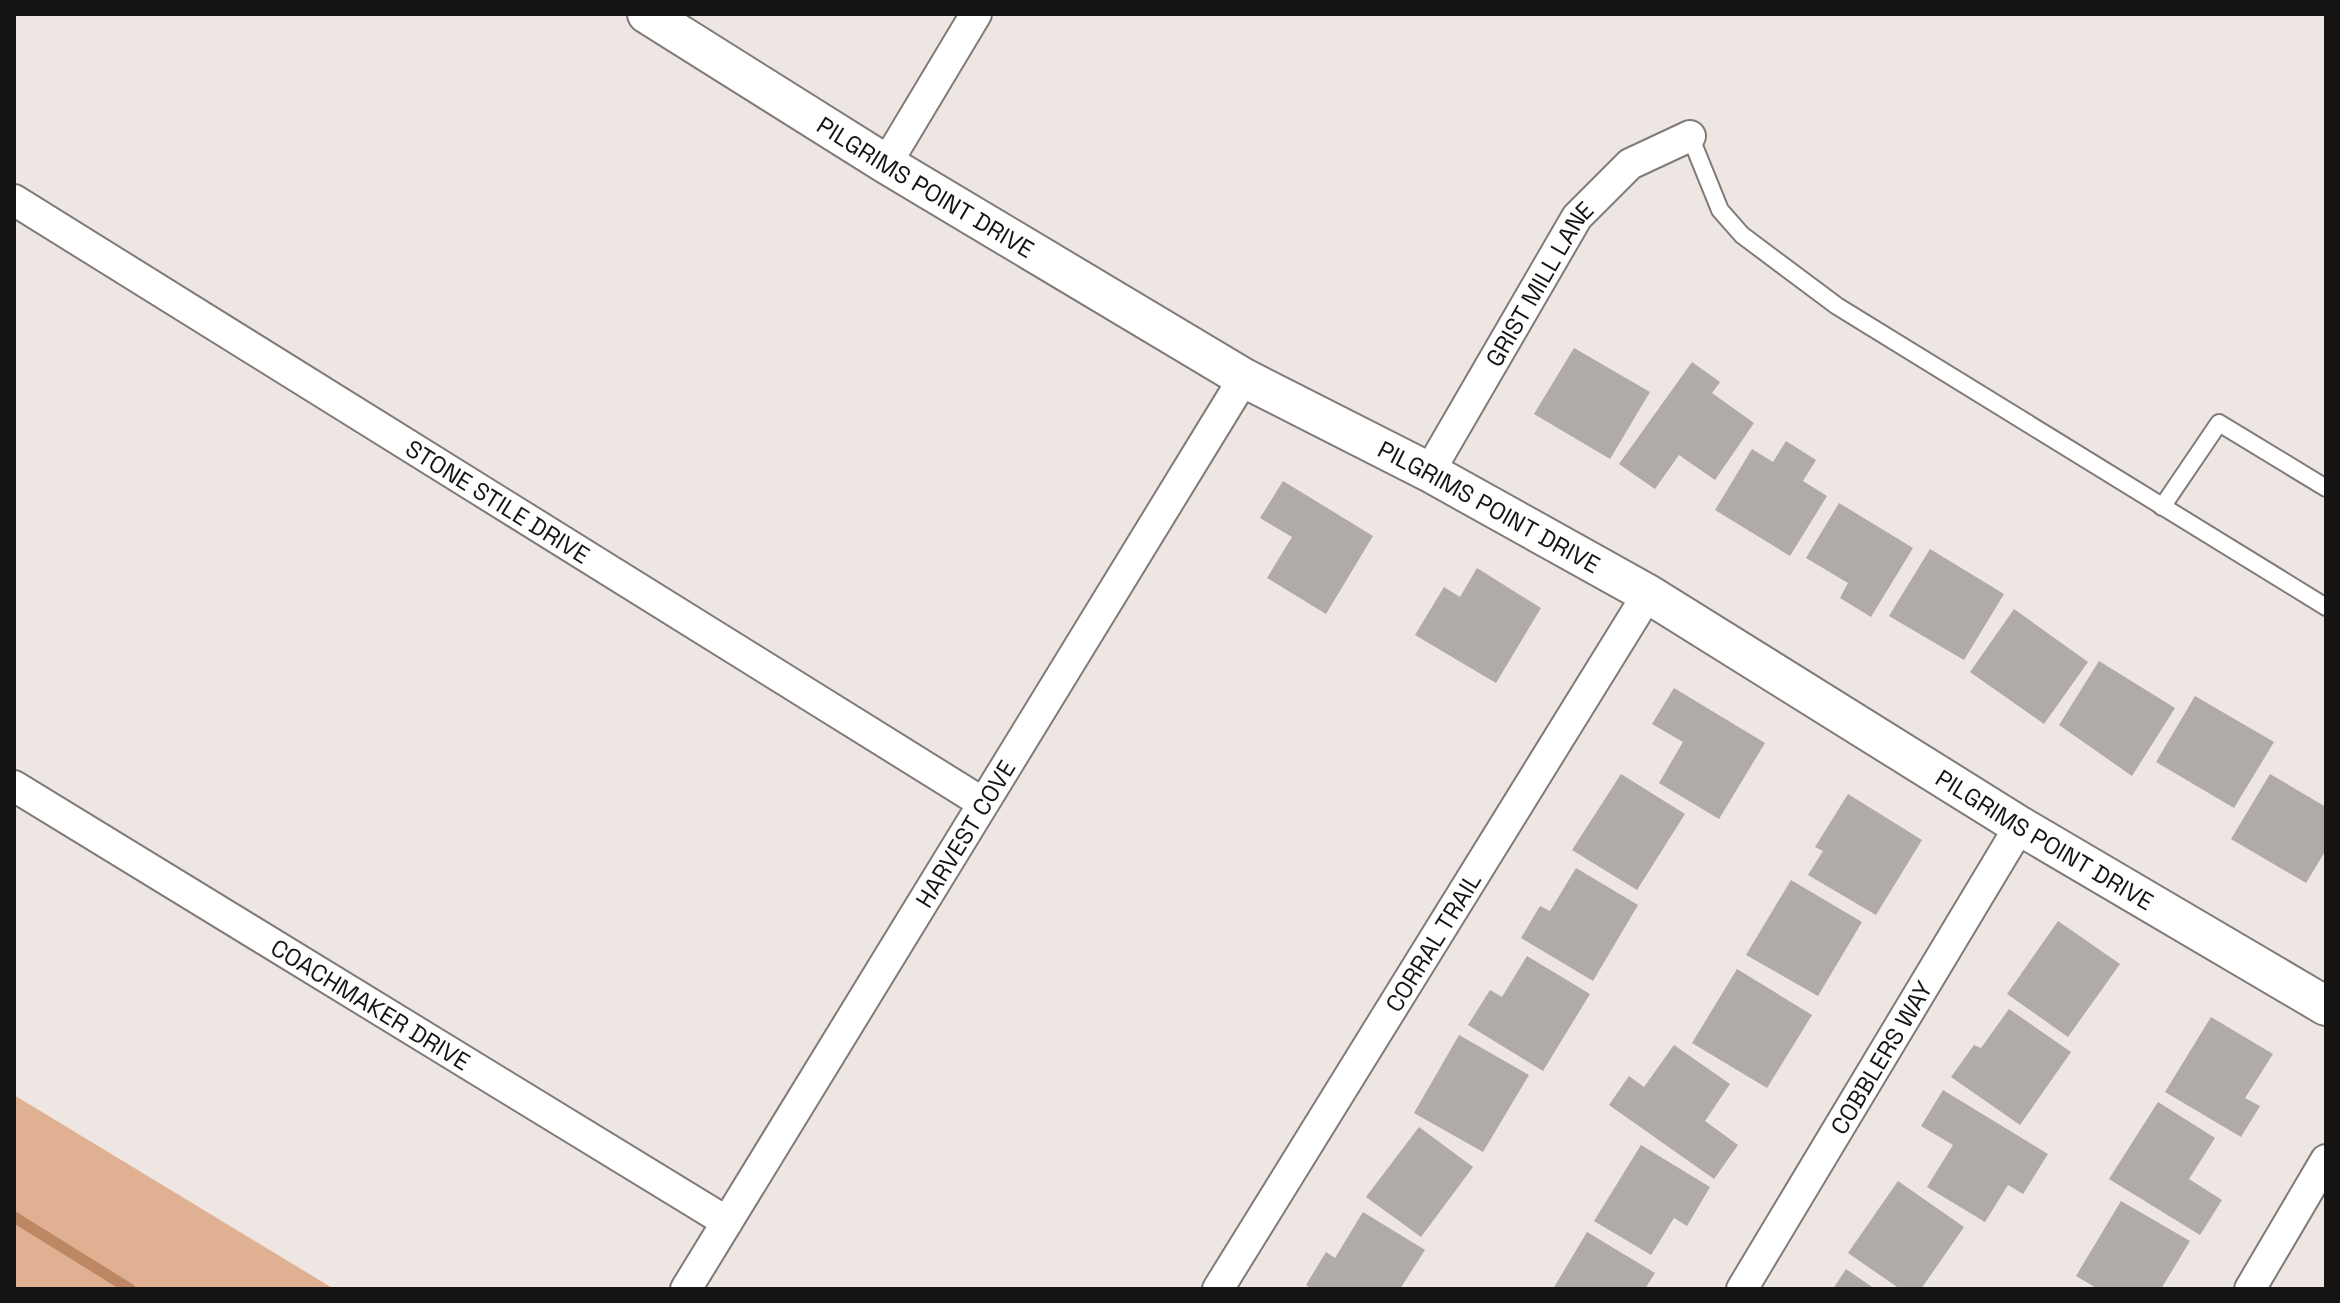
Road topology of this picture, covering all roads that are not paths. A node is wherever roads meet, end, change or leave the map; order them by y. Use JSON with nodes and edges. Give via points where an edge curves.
{"nodes":[{"id":1,"x":647,"y":14,"type":"edge"},
{"id":2,"x":976,"y":14,"type":"edge"},
{"id":3,"x":1690,"y":136,"type":"joint"},
{"id":4,"x":886,"y":164,"type":"junction"},
{"id":5,"x":14,"y":200,"type":"edge"},
{"id":6,"x":1244,"y":378,"type":"junction"},
{"id":7,"x":1429,"y":472,"type":"junction"},
{"id":8,"x":2326,"y":488,"type":"edge"},
{"id":9,"x":2162,"y":507,"type":"junction"},
{"id":10,"x":1648,"y":594,"type":"junction"},
{"id":11,"x":2326,"y":607,"type":"edge"},
{"id":12,"x":14,"y":786,"type":"edge"},
{"id":13,"x":983,"y":803,"type":"junction"},
{"id":14,"x":2020,"y":826,"type":"junction"},
{"id":15,"x":2326,"y":1006,"type":"edge"},
{"id":16,"x":2326,"y":1160,"type":"edge"},
{"id":17,"x":727,"y":1222,"type":"junction"},
{"id":18,"x":686,"y":1289,"type":"edge"},
{"id":19,"x":1218,"y":1289,"type":"edge"},
{"id":20,"x":1742,"y":1289,"type":"edge"},
{"id":21,"x":2250,"y":1289,"type":"edge"}],
"edges":[{"from":1,"to":4,"type":"street","name":"PILGRIMS POINT DRIVE"},
{"from":2,"to":4,"type":"street"},
{"from":3,"to":7,"type":"street","name":"GRIST MILL LANE","via":[[1630,164],[1577,217]]},
{"from":3,"to":9,"type":"lane","via":[[1720,210],[1742,235],[1837,306]]},
{"from":4,"to":6,"type":"street","name":"PILGRIMS POINT DRIVE"},
{"from":5,"to":13,"type":"street","name":"STONE STILE DRIVE"},
{"from":6,"to":7,"type":"street","name":"PILGRIMS POINT DRIVE"},
{"from":6,"to":13,"type":"street","name":"HARVEST COVE"},
{"from":7,"to":10,"type":"street","name":"PILGRIMS POINT DRIVE"},
{"from":8,"to":9,"type":"lane","via":[[2219,423]]},
{"from":9,"to":11,"type":"lane"},
{"from":10,"to":14,"type":"street","name":"PILGRIMS POINT DRIVE"},
{"from":10,"to":19,"type":"street","name":"CORRAL TRAIL"},
{"from":12,"to":17,"type":"street","name":"COACHMAKER DRIVE"},
{"from":13,"to":17,"type":"street","name":"HARVEST COVE"},
{"from":14,"to":15,"type":"street","name":"PILGRIMS POINT DRIVE"},
{"from":14,"to":20,"type":"street","name":"COBBLERS WAY"},
{"from":16,"to":21,"type":"street"},
{"from":17,"to":18,"type":"street","name":"HARVEST COVE"}]}
